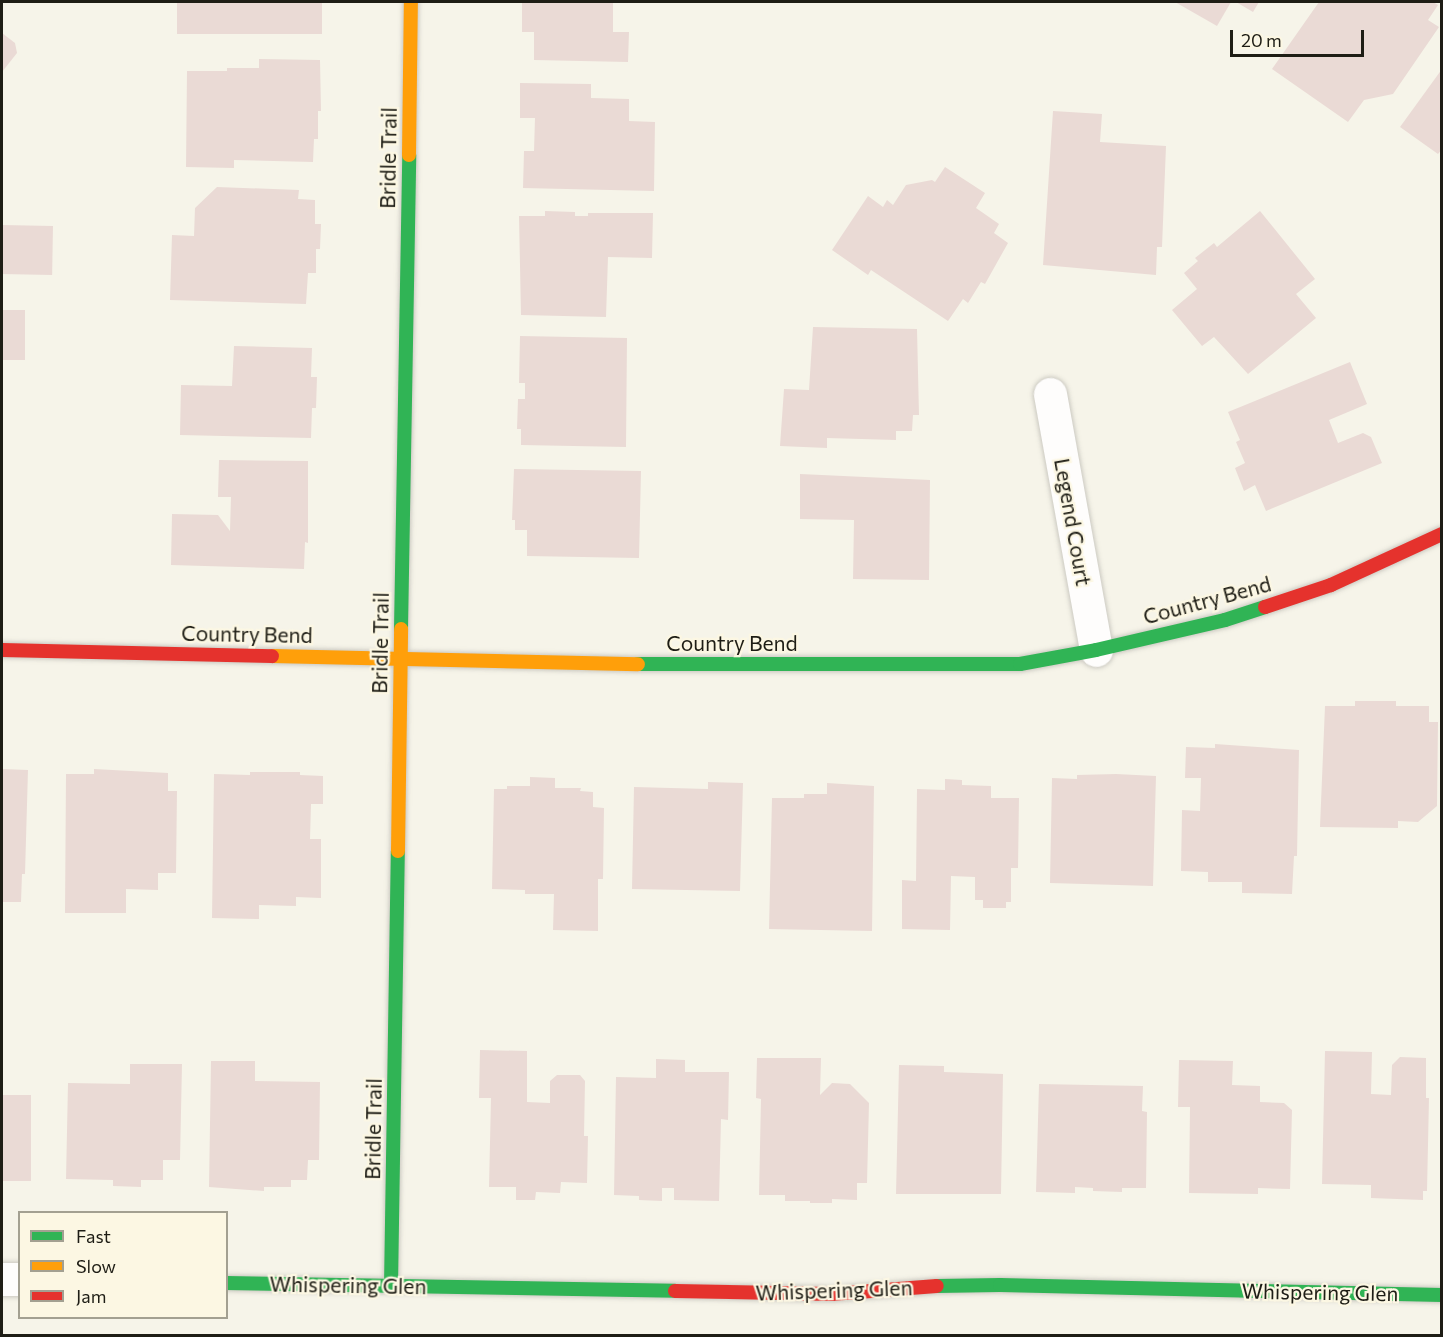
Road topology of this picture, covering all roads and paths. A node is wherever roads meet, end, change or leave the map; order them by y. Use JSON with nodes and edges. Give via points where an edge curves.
{"nodes":[{"id":1,"x":411,"y":2,"type":"edge"},
{"id":2,"x":1050,"y":394,"type":"dead end"},
{"id":3,"x":1442,"y":534,"type":"edge"},
{"id":4,"x":2,"y":650,"type":"edge"},
{"id":5,"x":1096,"y":650,"type":"junction"},
{"id":6,"x":401,"y":658,"type":"junction"},
{"id":7,"x":2,"y":1279,"type":"edge"},
{"id":8,"x":18,"y":1279,"type":"edge"},
{"id":9,"x":228,"y":1283,"type":"edge"},
{"id":10,"x":391,"y":1286,"type":"junction"},
{"id":11,"x":1442,"y":1295,"type":"edge"}],
"edges":[{"from":1,"to":6,"type":"street","name":"Bridle Trail"},
{"from":2,"to":5,"type":"street","name":"Legend Court"},
{"from":3,"to":5,"type":"street","name":"Country Bend","via":[[1331,585],[1225,620]]},
{"from":4,"to":6,"type":"street","name":"Country Bend"},
{"from":5,"to":6,"type":"street","name":"Country Bend","via":[[1020,664],[708,665]]},
{"from":6,"to":10,"type":"street","name":"Bridle Trail"},
{"from":7,"to":8,"type":"street"},
{"from":9,"to":10,"type":"street","name":"Whispering Glen"},
{"from":10,"to":11,"type":"street","name":"Whispering Glen","via":[[831,1294],[1000,1285]]}]}
